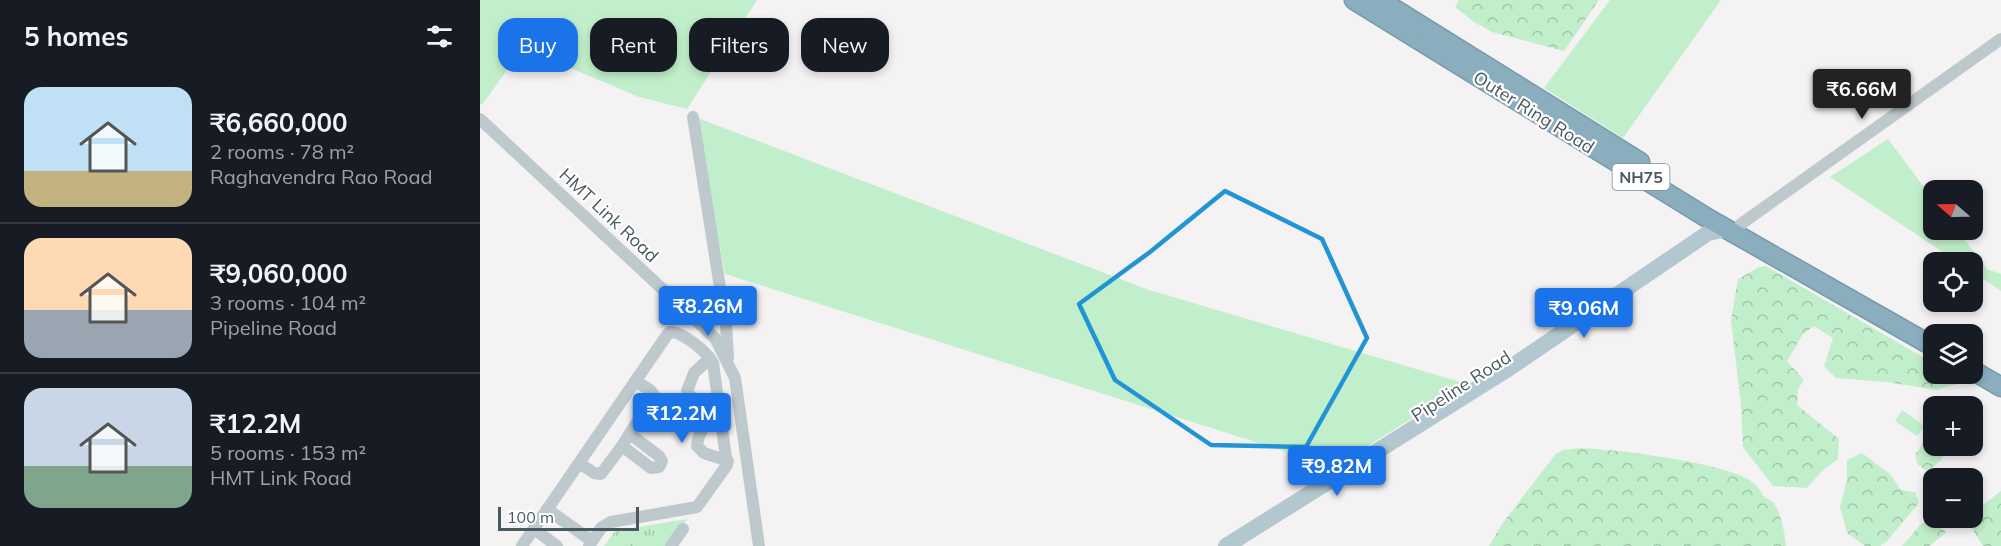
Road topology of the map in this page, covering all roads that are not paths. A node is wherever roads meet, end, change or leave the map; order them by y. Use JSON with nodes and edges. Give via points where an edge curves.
{"nodes":[{"id":1,"x":1354,"y":0,"type":"edge"},
{"id":2,"x":1380,"y":0,"type":"edge"},
{"id":3,"x":2001,"y":39,"type":"edge"},
{"id":4,"x":693,"y":117,"type":"dead end"},
{"id":5,"x":482,"y":126,"type":"edge"},
{"id":6,"x":1734,"y":227,"type":"junction"},
{"id":7,"x":1685,"y":255,"type":"junction"},
{"id":8,"x":1923,"y":330,"type":"edge"},
{"id":9,"x":1923,"y":340,"type":"edge"},
{"id":10,"x":710,"y":358,"type":"junction"},
{"id":11,"x":1983,"y":364,"type":"edge"},
{"id":12,"x":729,"y":365,"type":"junction"},
{"id":13,"x":2001,"y":375,"type":"edge"},
{"id":14,"x":1983,"y":376,"type":"edge"},
{"id":15,"x":635,"y":381,"type":"junction"},
{"id":16,"x":2001,"y":387,"type":"edge"},
{"id":17,"x":720,"y":410,"type":"junction"},
{"id":18,"x":742,"y":428,"type":"junction"},
{"id":19,"x":723,"y":431,"type":"junction"},
{"id":20,"x":630,"y":434,"type":"junction"},
{"id":21,"x":744,"y":444,"type":"junction"},
{"id":22,"x":622,"y":446,"type":"junction"},
{"id":23,"x":726,"y":447,"type":"junction"},
{"id":24,"x":728,"y":461,"type":"junction"},
{"id":25,"x":579,"y":463,"type":"junction"},
{"id":26,"x":547,"y":509,"type":"junction"},
{"id":27,"x":534,"y":529,"type":"junction"},
{"id":28,"x":683,"y":529,"type":"dead end"},
{"id":29,"x":590,"y":543,"type":"edge"},
{"id":30,"x":522,"y":546,"type":"edge"},
{"id":31,"x":557,"y":546,"type":"edge"},
{"id":32,"x":671,"y":546,"type":"edge"},
{"id":33,"x":759,"y":546,"type":"edge"},
{"id":34,"x":1226,"y":546,"type":"edge"},
{"id":35,"x":1245,"y":546,"type":"edge"}],
"edges":[{"from":1,"to":6,"type":"highway","name":"Outer Ring Road","number":"NH75"},
{"from":2,"to":6,"type":"highway","name":"Outer Ring Road","number":"NH75","via":[[1700,200]]},
{"from":3,"to":6,"type":"street"},
{"from":4,"to":12,"type":"street"},
{"from":5,"to":12,"type":"street","name":"HMT Link Road","via":[[715,338]]},
{"from":6,"to":7,"type":"main road","name":"Pipeline Road","via":[[1708,233]]},
{"from":6,"to":8,"type":"highway","name":"Outer Ring Road","number":"NH75"},
{"from":6,"to":9,"type":"highway","name":"Outer Ring Road","number":"NH75"},
{"from":7,"to":34,"type":"main road","name":"Pipeline Road"},
{"from":7,"to":35,"type":"main road","name":"Pipeline Road","via":[[1564,343]]},
{"from":10,"to":15,"type":"street","via":[[677,332],[670,332]]},
{"from":10,"to":17,"type":"street"},
{"from":10,"to":17,"type":"street","via":[[694,373],[687,391],[699,402]]},
{"from":11,"to":13,"type":"highway"},
{"from":12,"to":18,"type":"street","name":"HMT Link Road","via":[[735,378]]},
{"from":14,"to":16,"type":"highway"},
{"from":15,"to":20,"type":"street","via":[[654,395]]},
{"from":15,"to":25,"type":"street"},
{"from":17,"to":19,"type":"street"},
{"from":17,"to":24,"type":"street","via":[[706,424],[697,446],[704,453]]},
{"from":18,"to":19,"type":"street"},
{"from":18,"to":21,"type":"street","name":"HMT Link Road"},
{"from":19,"to":23,"type":"street"},
{"from":20,"to":22,"type":"street"},
{"from":20,"to":22,"type":"street","via":[[659,456],[659,467],[651,468]]},
{"from":21,"to":23,"type":"street"},
{"from":21,"to":33,"type":"street","name":"HMT Link Road"},
{"from":22,"to":25,"type":"street","via":[[601,474]]},
{"from":23,"to":24,"type":"street"},
{"from":24,"to":29,"type":"street","via":[[697,507],[611,522]]},
{"from":25,"to":26,"type":"street"},
{"from":26,"to":27,"type":"street"},
{"from":26,"to":29,"type":"street"},
{"from":27,"to":30,"type":"street"},
{"from":27,"to":31,"type":"street"},
{"from":28,"to":32,"type":"street"}]}
